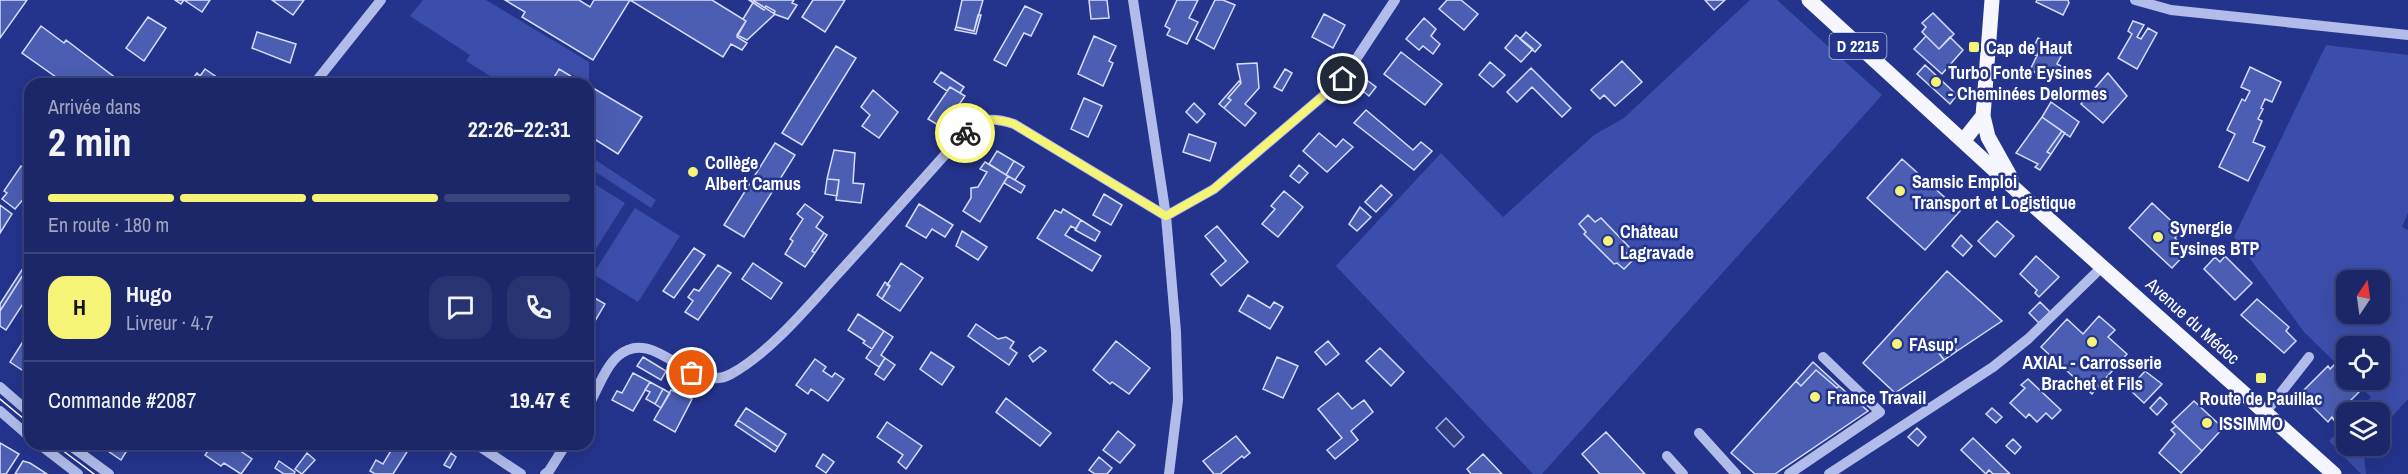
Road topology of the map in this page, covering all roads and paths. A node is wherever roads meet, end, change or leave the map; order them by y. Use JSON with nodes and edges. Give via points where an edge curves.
{"nodes":[{"id":1,"x":381,"y":0,"type":"edge"},
{"id":2,"x":1133,"y":0,"type":"edge"},
{"id":3,"x":1395,"y":0,"type":"edge"},
{"id":4,"x":1809,"y":0,"type":"edge"},
{"id":5,"x":1992,"y":0,"type":"edge"},
{"id":6,"x":2135,"y":0,"type":"edge"},
{"id":7,"x":2408,"y":35,"type":"edge"},
{"id":8,"x":319,"y":78,"type":"edge"},
{"id":9,"x":1983,"y":116,"type":"junction"},
{"id":10,"x":1964,"y":140,"type":"junction"},
{"id":11,"x":2025,"y":198,"type":"junction"},
{"id":12,"x":1166,"y":216,"type":"junction"},
{"id":13,"x":2103,"y":266,"type":"junction"},
{"id":14,"x":1823,"y":357,"type":"dead end"},
{"id":15,"x":2309,"y":357,"type":"dead end"},
{"id":16,"x":0,"y":387,"type":"edge"},
{"id":17,"x":594,"y":396,"type":"edge"},
{"id":18,"x":24,"y":408,"type":"edge"},
{"id":19,"x":0,"y":411,"type":"edge"},
{"id":20,"x":2265,"y":413,"type":"junction"},
{"id":21,"x":24,"y":432,"type":"edge"},
{"id":22,"x":1699,"y":433,"type":"dead end"},
{"id":23,"x":47,"y":450,"type":"edge"},
{"id":24,"x":76,"y":450,"type":"edge"},
{"id":25,"x":485,"y":450,"type":"edge"},
{"id":26,"x":562,"y":450,"type":"edge"},
{"id":27,"x":1667,"y":456,"type":"dead end"},
{"id":28,"x":78,"y":474,"type":"edge"},
{"id":29,"x":109,"y":474,"type":"edge"},
{"id":30,"x":521,"y":474,"type":"edge"},
{"id":31,"x":545,"y":474,"type":"edge"},
{"id":32,"x":1169,"y":474,"type":"edge"},
{"id":33,"x":1683,"y":474,"type":"edge"},
{"id":34,"x":1736,"y":474,"type":"edge"},
{"id":35,"x":1789,"y":474,"type":"edge"},
{"id":36,"x":1829,"y":474,"type":"edge"},
{"id":37,"x":2334,"y":474,"type":"edge"}],
"edges":[{"from":1,"to":8,"type":"street"},
{"from":2,"to":12,"type":"street"},
{"from":3,"to":12,"type":"street","via":[[1343,79],[1214,189]]},
{"from":4,"to":10,"type":"main road","name":"Avenue du Médoc","number":"D 2215"},
{"from":5,"to":9,"type":"main road"},
{"from":6,"to":7,"type":"street","via":[[2171,10]]},
{"from":9,"to":10,"type":"main road"},
{"from":9,"to":11,"type":"main road","name":"Avenue du Médoc","via":[[1996,153]]},
{"from":10,"to":11,"type":"main road","name":"Avenue du Médoc","number":"D 2215"},
{"from":11,"to":13,"type":"main road","name":"Avenue du Médoc","number":"D 2215"},
{"from":12,"to":17,"type":"street","via":[[1014,124],[996,118],[977,122],[802,313],[743,368],[725,377],[708,378],[639,346],[616,357]]},
{"from":12,"to":32,"type":"street","via":[[1178,400]]},
{"from":13,"to":20,"type":"main road","name":"Avenue du Médoc","number":"D 2215"},
{"from":13,"to":36,"type":"street","via":[[2028,339],[1993,367]]},
{"from":14,"to":35,"type":"street","via":[[1880,412]]},
{"from":15,"to":20,"type":"street"},
{"from":16,"to":18,"type":"street"},
{"from":19,"to":21,"type":"street"},
{"from":20,"to":37,"type":"main road","name":"Avenue du Médoc","number":"D 2215"},
{"from":22,"to":34,"type":"street"},
{"from":23,"to":28,"type":"street"},
{"from":24,"to":29,"type":"street"},
{"from":25,"to":30,"type":"street"},
{"from":26,"to":31,"type":"street"},
{"from":27,"to":33,"type":"street"}]}
